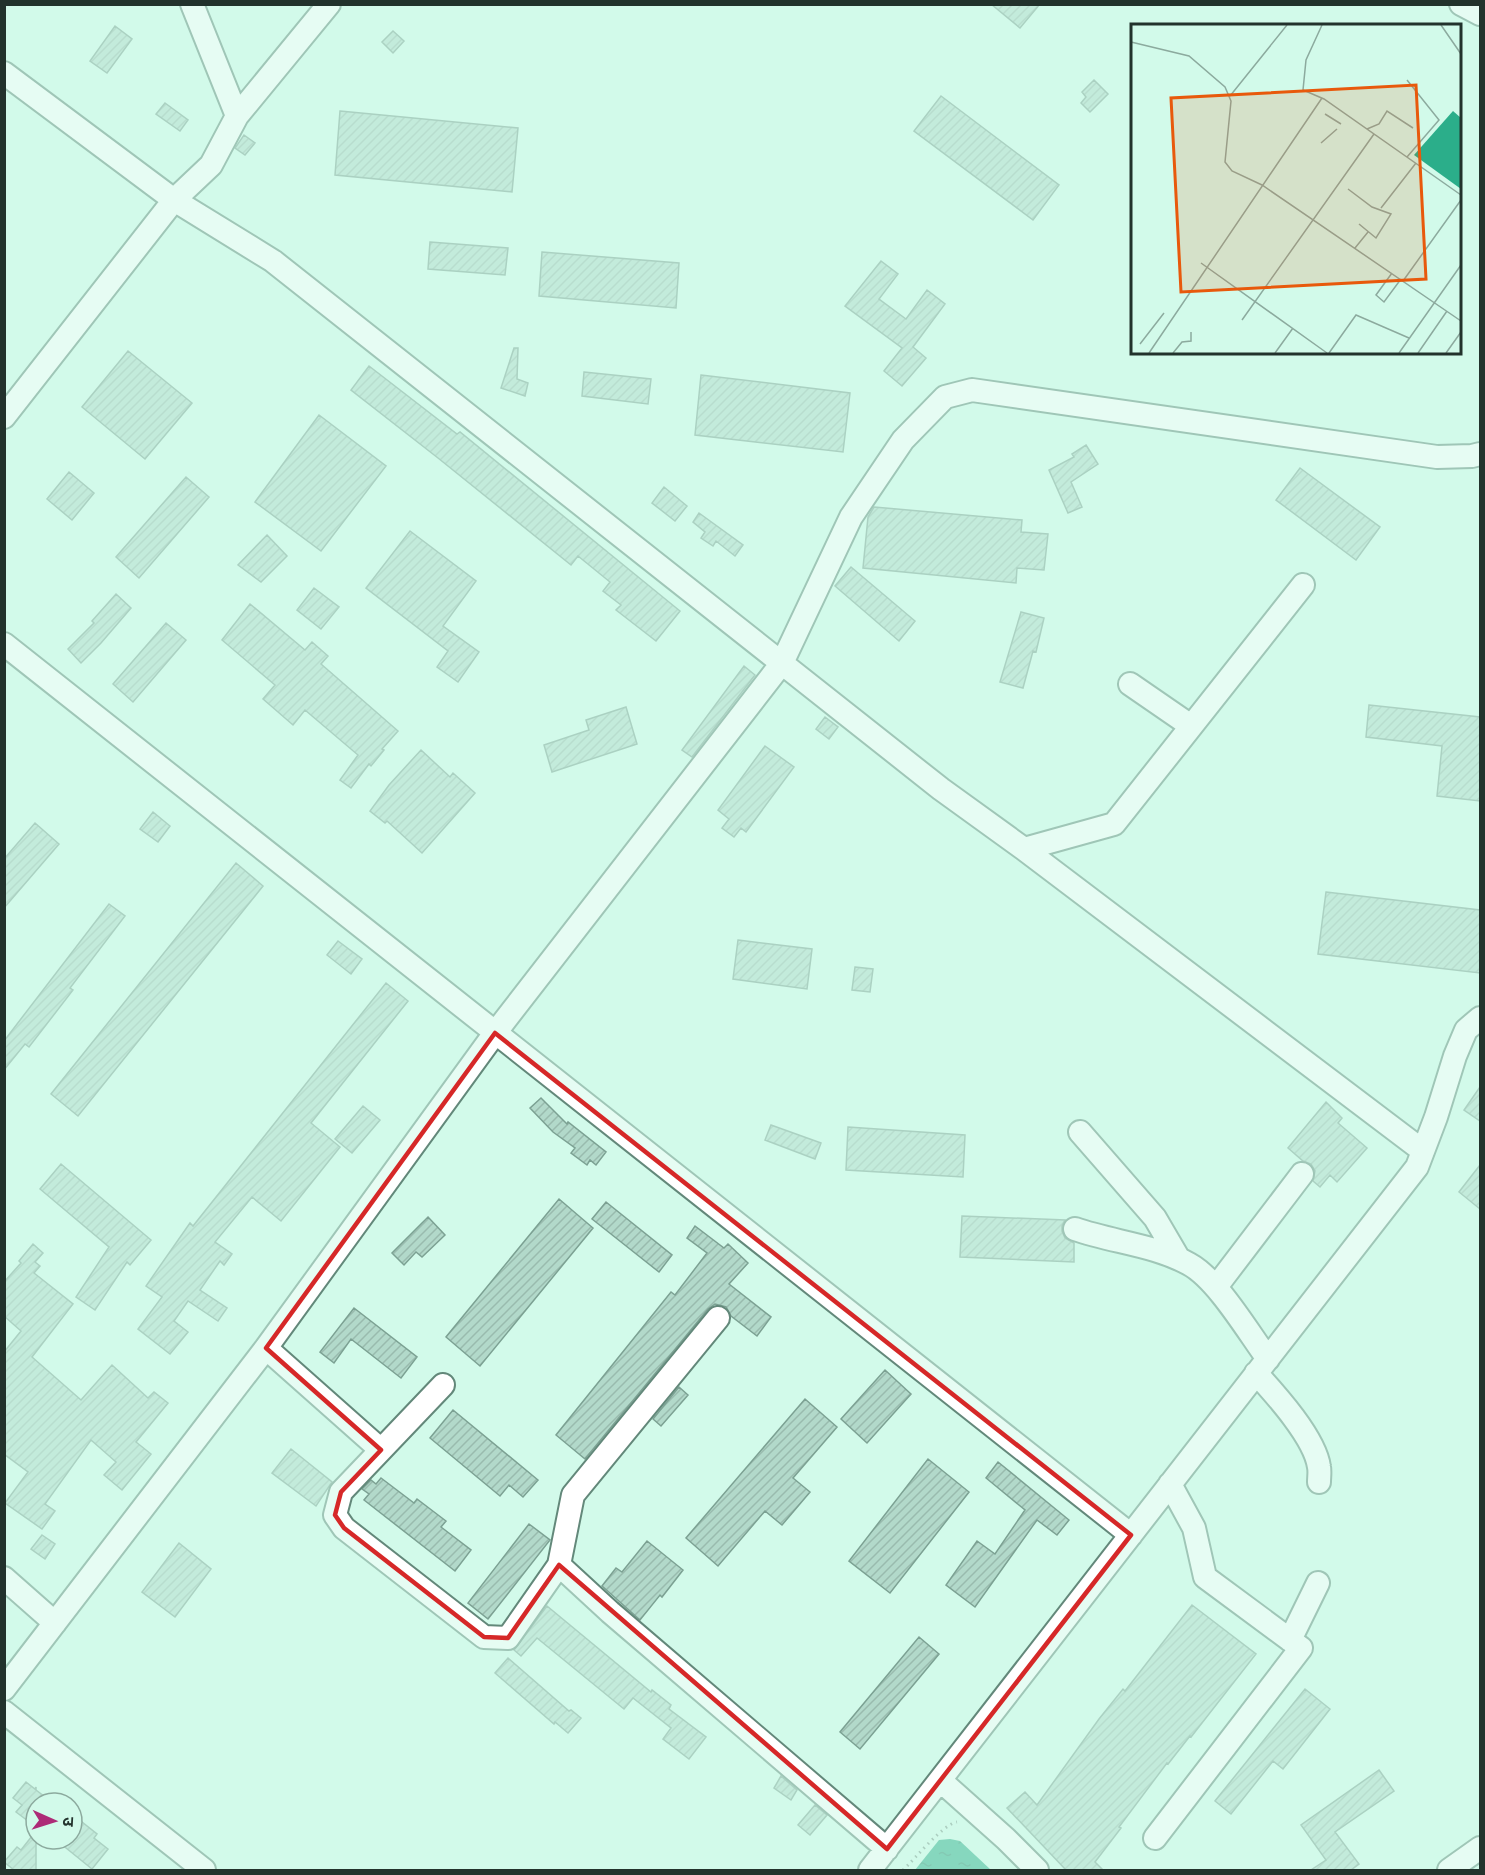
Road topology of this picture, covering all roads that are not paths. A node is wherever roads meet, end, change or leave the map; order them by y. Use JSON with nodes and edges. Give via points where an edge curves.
{"nodes":[{"id":1,"x":192,"y":4,"type":"edge"},
{"id":2,"x":328,"y":4,"type":"edge"},
{"id":3,"x":1461,"y":4,"type":"edge"},
{"id":4,"x":1480,"y":14,"type":"edge"},
{"id":5,"x":4,"y":73,"type":"edge"},
{"id":6,"x":237,"y":116,"type":"junction"},
{"id":7,"x":174,"y":200,"type":"junction"},
{"id":8,"x":4,"y":417,"type":"edge"},
{"id":9,"x":1478,"y":461,"type":"edge"},
{"id":10,"x":1303,"y":585,"type":"dead end"},
{"id":11,"x":4,"y":644,"type":"edge"},
{"id":12,"x":782,"y":663,"type":"junction"},
{"id":13,"x":1130,"y":684,"type":"dead end"},
{"id":14,"x":1191,"y":726,"type":"junction"},
{"id":15,"x":1024,"y":849,"type":"junction"},
{"id":16,"x":1480,"y":1018,"type":"edge"},
{"id":17,"x":495,"y":1033,"type":"junction"},
{"id":18,"x":1080,"y":1132,"type":"dead end"},
{"id":19,"x":1423,"y":1151,"type":"junction"},
{"id":20,"x":1302,"y":1174,"type":"dead end"},
{"id":21,"x":1075,"y":1229,"type":"dead end"},
{"id":22,"x":1179,"y":1259,"type":"junction"},
{"id":23,"x":1216,"y":1287,"type":"junction"},
{"id":24,"x":718,"y":1318,"type":"dead end"},
{"id":25,"x":266,"y":1348,"type":"junction"},
{"id":26,"x":1262,"y":1366,"type":"junction"},
{"id":27,"x":443,"y":1385,"type":"dead end"},
{"id":28,"x":381,"y":1450,"type":"junction"},
{"id":29,"x":1319,"y":1482,"type":"dead end"},
{"id":30,"x":1170,"y":1484,"type":"junction"},
{"id":31,"x":1131,"y":1534,"type":"junction"},
{"id":32,"x":559,"y":1565,"type":"junction"},
{"id":33,"x":4,"y":1578,"type":"edge"},
{"id":34,"x":1318,"y":1583,"type":"dead end"},
{"id":35,"x":56,"y":1623,"type":"junction"},
{"id":36,"x":1290,"y":1640,"type":"junction"},
{"id":37,"x":5,"y":1686,"type":"edge"},
{"id":38,"x":4,"y":1712,"type":"edge"},
{"id":39,"x":940,"y":1780,"type":"junction"},
{"id":40,"x":1155,"y":1838,"type":"dead end"},
{"id":41,"x":1480,"y":1848,"type":"edge"},
{"id":42,"x":887,"y":1849,"type":"junction"},
{"id":43,"x":204,"y":1870,"type":"edge"},
{"id":44,"x":870,"y":1870,"type":"edge"},
{"id":45,"x":1037,"y":1870,"type":"edge"},
{"id":46,"x":1449,"y":1870,"type":"edge"}],
"edges":[{"from":1,"to":6,"type":"street"},
{"from":2,"to":6,"type":"street"},
{"from":3,"to":4,"type":"street"},
{"from":5,"to":7,"type":"street"},
{"from":6,"to":7,"type":"street","via":[[211,165]]},
{"from":7,"to":8,"type":"street"},
{"from":7,"to":12,"type":"street","via":[[273,261]]},
{"from":9,"to":12,"type":"street","via":[[972,390],[945,396],[903,440],[851,517]]},
{"from":10,"to":14,"type":"street"},
{"from":11,"to":17,"type":"street"},
{"from":12,"to":15,"type":"street","via":[[941,789]]},
{"from":12,"to":17,"type":"street"},
{"from":13,"to":14,"type":"street"},
{"from":14,"to":15,"type":"street","via":[[1114,824]]},
{"from":15,"to":19,"type":"street"},
{"from":16,"to":19,"type":"street","via":[[1462,1039]]},
{"from":17,"to":25,"type":"street"},
{"from":17,"to":31,"type":"street"},
{"from":18,"to":22,"type":"street","via":[[1155,1218]]},
{"from":19,"to":26,"type":"street","via":[[1417,1167]]},
{"from":20,"to":23,"type":"street"},
{"from":21,"to":22,"type":"street"},
{"from":22,"to":23,"type":"street","via":[[1191,1264]]},
{"from":23,"to":26,"type":"street"},
{"from":24,"to":32,"type":"street","via":[[573,1495]]},
{"from":25,"to":28,"type":"street"},
{"from":25,"to":35,"type":"street"},
{"from":26,"to":29,"type":"street","via":[[1306,1436],[1319,1466]]},
{"from":26,"to":30,"type":"street"},
{"from":27,"to":28,"type":"street"},
{"from":28,"to":32,"type":"street","via":[[341,1492],[335,1515],[344,1528],[484,1637],[508,1638]]},
{"from":30,"to":31,"type":"street"},
{"from":30,"to":36,"type":"street","via":[[1194,1528],[1205,1577]]},
{"from":31,"to":39,"type":"street"},
{"from":32,"to":42,"type":"street"},
{"from":33,"to":35,"type":"street"},
{"from":34,"to":36,"type":"street"},
{"from":35,"to":37,"type":"street"},
{"from":36,"to":40,"type":"street","via":[[1301,1648]]},
{"from":38,"to":43,"type":"street"},
{"from":39,"to":42,"type":"street"},
{"from":39,"to":45,"type":"street"},
{"from":41,"to":46,"type":"street"},
{"from":42,"to":44,"type":"street"}]}
